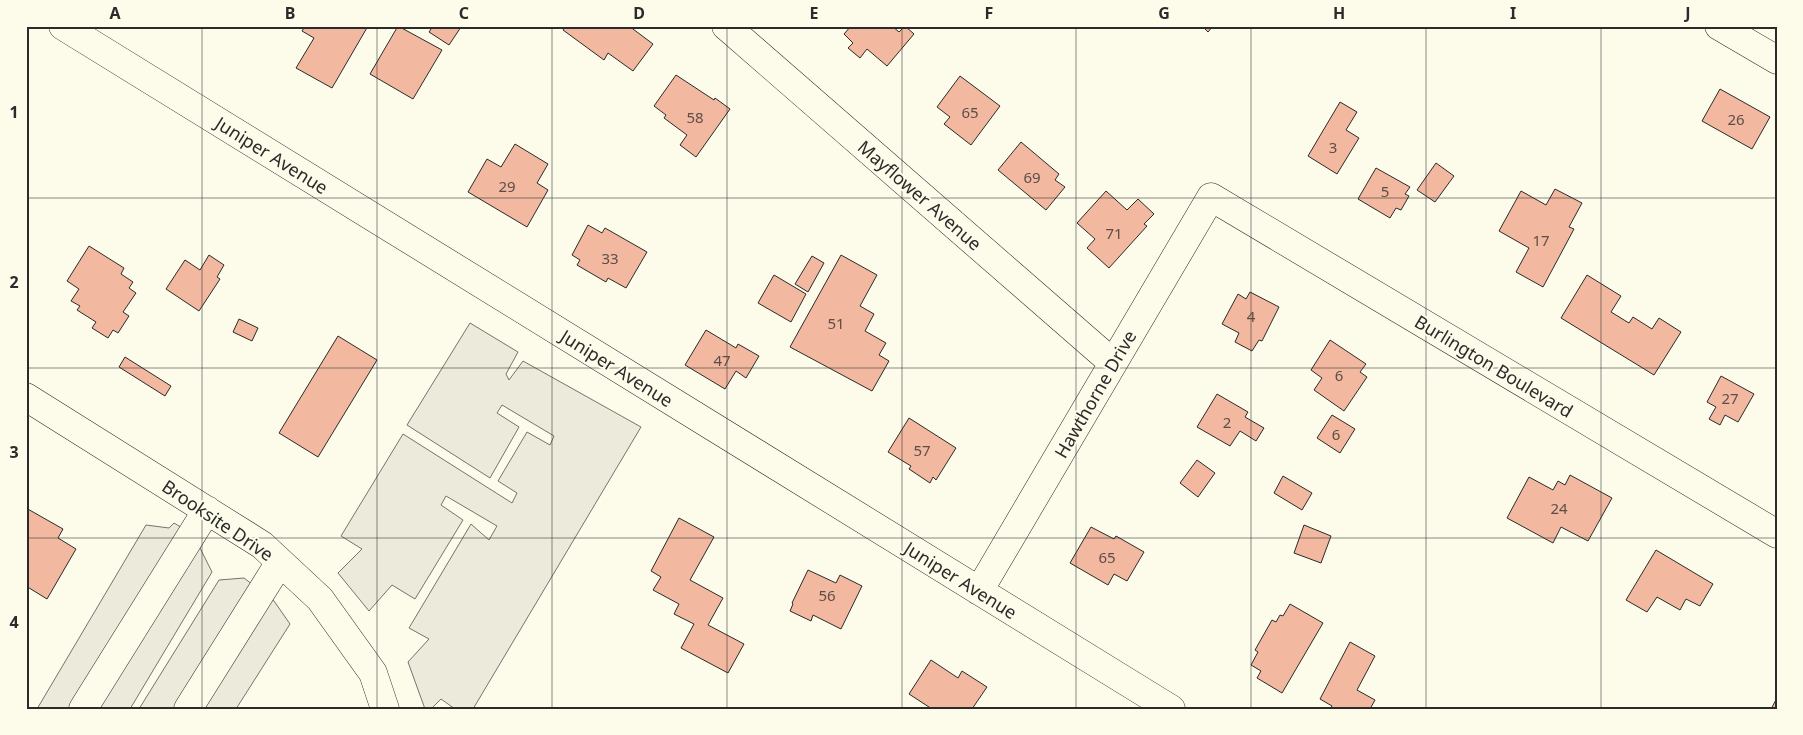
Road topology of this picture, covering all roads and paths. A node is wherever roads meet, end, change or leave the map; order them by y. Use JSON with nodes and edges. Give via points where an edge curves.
{"nodes":[{"id":1,"x":63,"y":26,"type":"edge"},
{"id":2,"x":726,"y":26,"type":"edge"},
{"id":3,"x":1719,"y":26,"type":"edge"},
{"id":4,"x":1777,"y":60,"type":"edge"},
{"id":5,"x":1211,"y":197,"type":"joint"},
{"id":6,"x":1113,"y":363,"type":"junction"},
{"id":7,"x":26,"y":397,"type":"edge"},
{"id":8,"x":207,"y":510,"type":"junction"},
{"id":9,"x":1777,"y":534,"type":"edge"},
{"id":10,"x":280,"y":562,"type":"junction"},
{"id":11,"x":979,"y":591,"type":"junction"},
{"id":12,"x":83,"y":709,"type":"edge"},
{"id":13,"x":188,"y":709,"type":"edge"},
{"id":14,"x":384,"y":709,"type":"edge"},
{"id":15,"x":1171,"y":709,"type":"edge"}],
"edges":[{"from":1,"to":11,"type":"street","name":"Juniper Avenue"},
{"from":2,"to":6,"type":"street","name":"Mayflower Avenue"},
{"from":3,"to":4,"type":"street"},
{"from":5,"to":6,"type":"street","name":"Hawthorne Drive"},
{"from":5,"to":9,"type":"street","name":"Burlington Boulevard"},
{"from":6,"to":11,"type":"street","name":"Hawthorne Drive"},
{"from":7,"to":8,"type":"street","name":"Brooksite Drive"},
{"from":8,"to":10,"type":"street","name":"Brooksite Drive","via":[[262,545]]},
{"from":8,"to":12,"type":"street"},
{"from":10,"to":13,"type":"street"},
{"from":10,"to":14,"type":"street","name":"Brooksite Drive","via":[[320,599],[373,673]]},
{"from":11,"to":15,"type":"street","name":"Juniper Avenue"}]}
